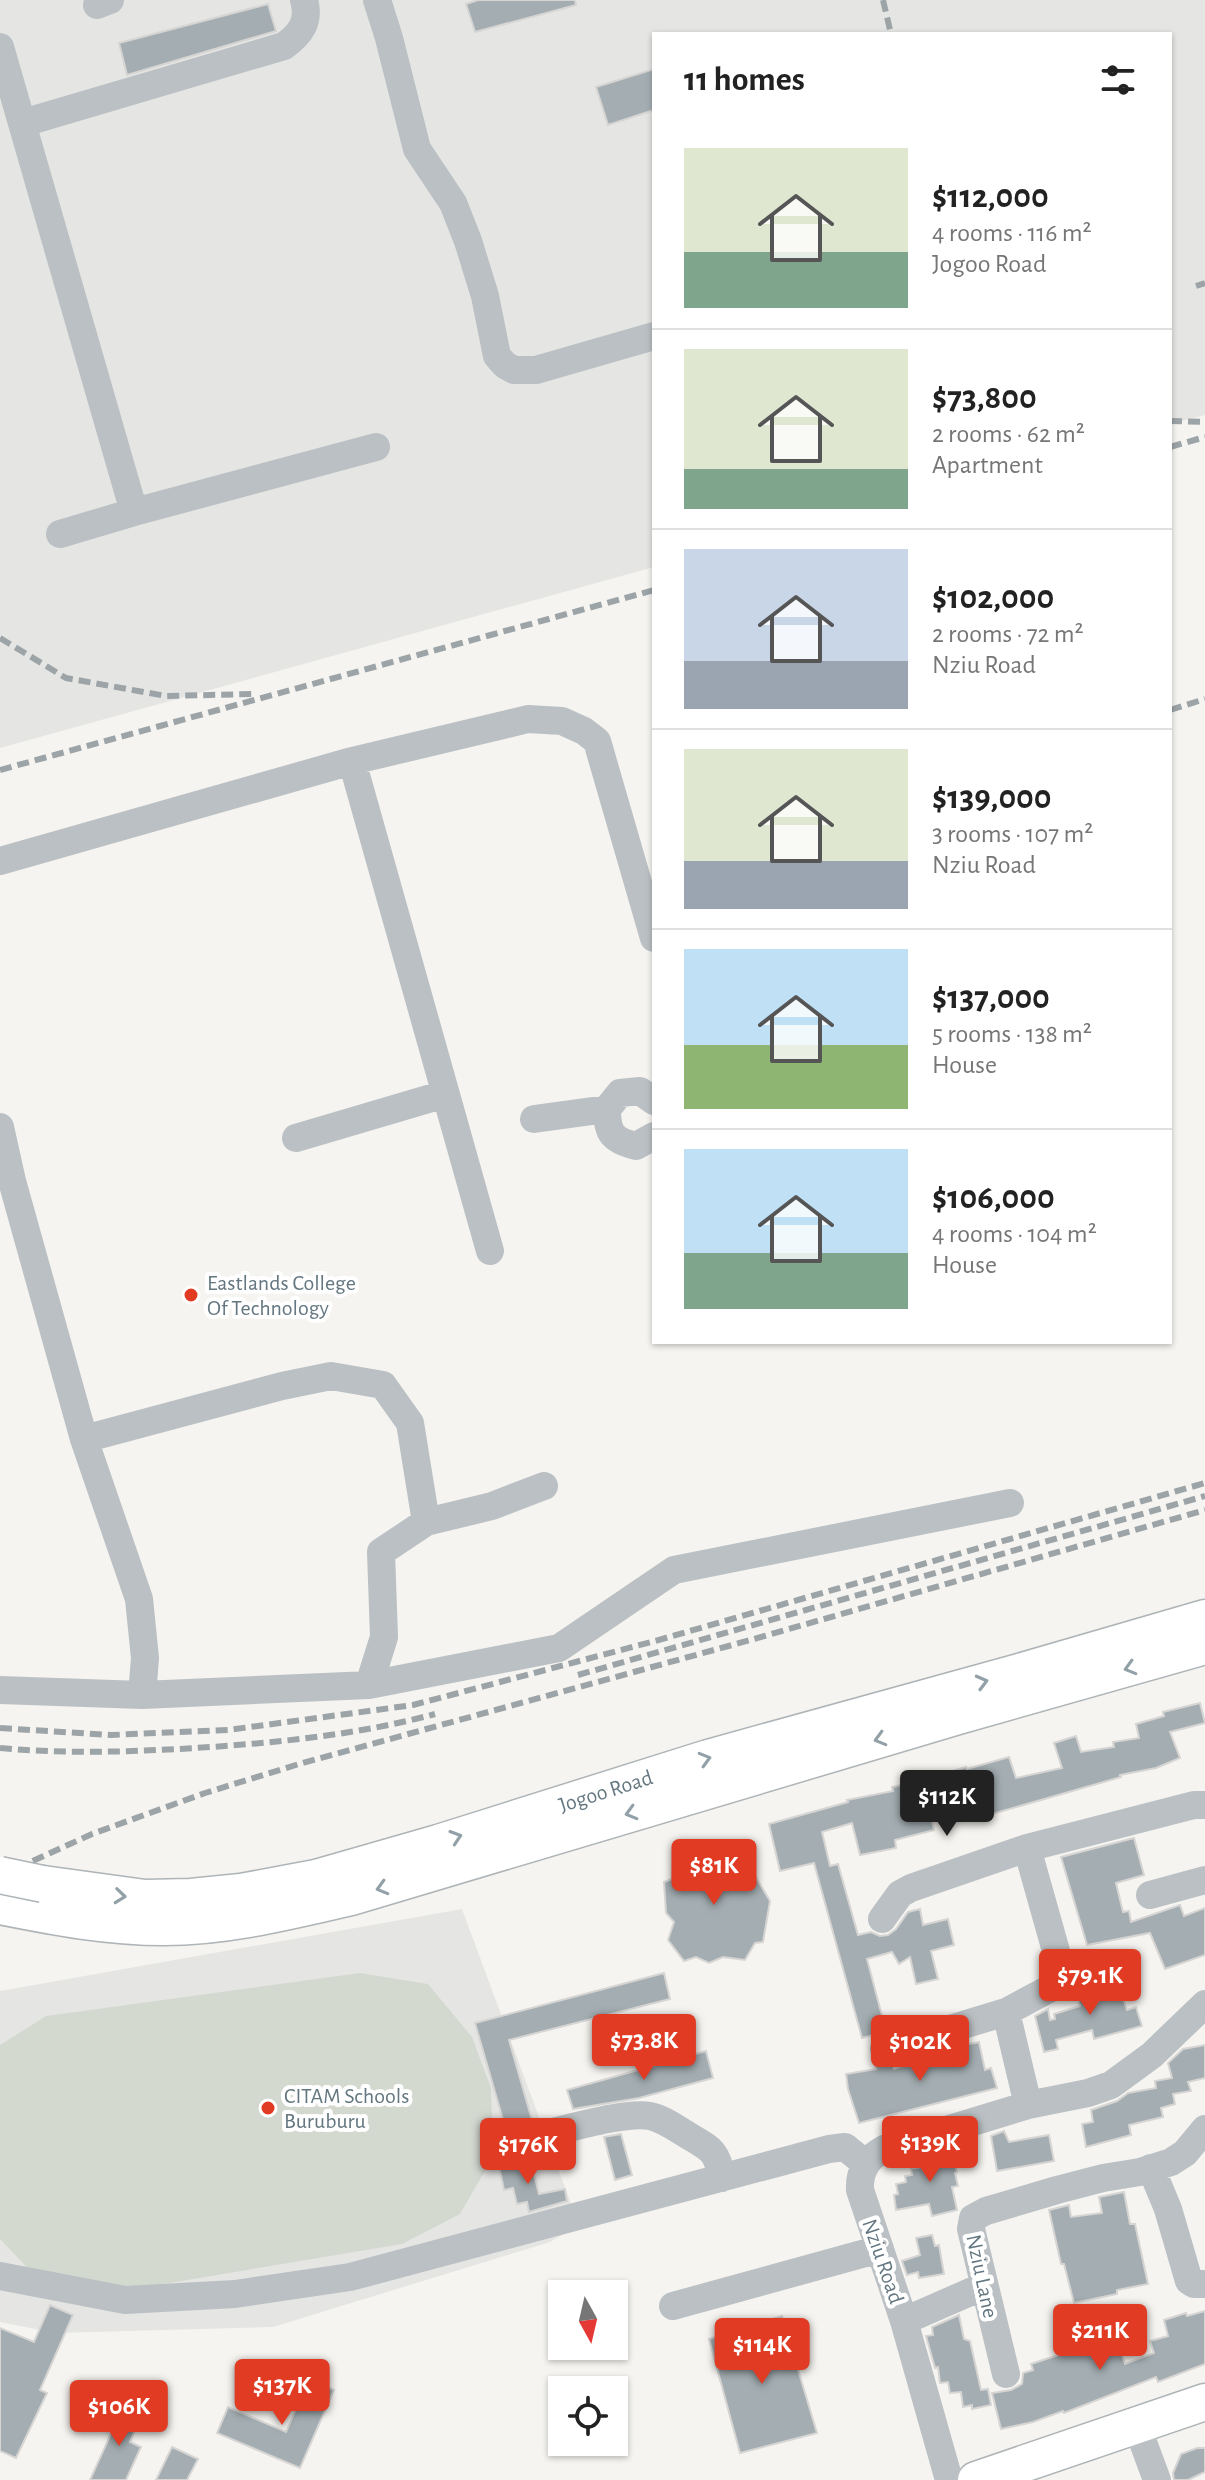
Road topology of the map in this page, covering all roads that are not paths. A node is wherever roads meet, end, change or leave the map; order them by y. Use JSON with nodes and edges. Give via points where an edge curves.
{"nodes":[{"id":1,"x":304,"y":0,"type":"edge"},
{"id":2,"x":377,"y":0,"type":"edge"},
{"id":3,"x":0,"y":47,"type":"edge"},
{"id":4,"x":23,"y":123,"type":"junction"},
{"id":5,"x":652,"y":337,"type":"edge"},
{"id":6,"x":376,"y":447,"type":"dead end"},
{"id":7,"x":134,"y":512,"type":"junction"},
{"id":8,"x":60,"y":534,"type":"dead end"},
{"id":9,"x":352,"y":761,"type":"junction"},
{"id":10,"x":0,"y":861,"type":"edge"},
{"id":11,"x":652,"y":931,"type":"edge"},
{"id":12,"x":445,"y":1094,"type":"junction"},
{"id":13,"x":652,"y":1100,"type":"edge"},
{"id":14,"x":607,"y":1109,"type":"junction"},
{"id":15,"x":534,"y":1119,"type":"dead end"},
{"id":16,"x":0,"y":1127,"type":"edge"},
{"id":17,"x":652,"y":1137,"type":"edge"},
{"id":18,"x":296,"y":1138,"type":"dead end"},
{"id":19,"x":490,"y":1251,"type":"dead end"},
{"id":20,"x":84,"y":1439,"type":"junction"},
{"id":21,"x":544,"y":1486,"type":"dead end"},
{"id":22,"x":1010,"y":1503,"type":"dead end"},
{"id":23,"x":426,"y":1522,"type":"junction"},
{"id":24,"x":1205,"y":1618,"type":"edge"},
{"id":25,"x":1205,"y":1646,"type":"edge"},
{"id":26,"x":369,"y":1685,"type":"junction"},
{"id":27,"x":0,"y":1690,"type":"edge"},
{"id":28,"x":142,"y":1695,"type":"junction"},
{"id":29,"x":1205,"y":1805,"type":"edge"},
{"id":30,"x":1027,"y":1848,"type":"junction"},
{"id":31,"x":0,"y":1875,"type":"edge"},
{"id":32,"x":1205,"y":1880,"type":"edge"},
{"id":33,"x":1150,"y":1895,"type":"dead end"},
{"id":34,"x":0,"y":1906,"type":"edge"},
{"id":35,"x":882,"y":1919,"type":"dead end"},
{"id":36,"x":1205,"y":2004,"type":"edge"},
{"id":37,"x":1006,"y":2012,"type":"junction"},
{"id":38,"x":884,"y":2049,"type":"dead end"},
{"id":39,"x":1028,"y":2105,"type":"junction"},
{"id":40,"x":1205,"y":2129,"type":"edge"},
{"id":41,"x":532,"y":2137,"type":"dead end"},
{"id":42,"x":866,"y":2164,"type":"junction"},
{"id":43,"x":1151,"y":2168,"type":"junction"},
{"id":44,"x":722,"y":2178,"type":"junction"},
{"id":45,"x":880,"y":2249,"type":"junction"},
{"id":46,"x":0,"y":2276,"type":"edge"},
{"id":47,"x":1205,"y":2284,"type":"edge"},
{"id":48,"x":984,"y":2286,"type":"junction"},
{"id":49,"x":673,"y":2306,"type":"dead end"},
{"id":50,"x":904,"y":2321,"type":"junction"},
{"id":51,"x":1006,"y":2374,"type":"dead end"},
{"id":52,"x":1205,"y":2402,"type":"edge"},
{"id":53,"x":1137,"y":2426,"type":"junction"},
{"id":54,"x":949,"y":2480,"type":"edge"},
{"id":55,"x":976,"y":2480,"type":"edge"},
{"id":56,"x":1157,"y":2480,"type":"edge"}],
"edges":[{"from":1,"to":4,"type":"street","via":[[304,25],[284,46]]},
{"from":2,"to":5,"type":"street","via":[[417,149],[453,203],[468,241],[497,356],[514,370],[536,370]]},
{"from":3,"to":4,"type":"street"},
{"from":4,"to":7,"type":"street"},
{"from":6,"to":7,"type":"street"},
{"from":7,"to":8,"type":"street"},
{"from":9,"to":10,"type":"street"},
{"from":9,"to":11,"type":"street","via":[[528,719],[562,721],[584,731],[597,741]]},
{"from":9,"to":12,"type":"street"},
{"from":12,"to":18,"type":"street"},
{"from":12,"to":19,"type":"street"},
{"from":13,"to":14,"type":"street","via":[[640,1091],[620,1093]]},
{"from":14,"to":15,"type":"street"},
{"from":14,"to":17,"type":"street","via":[[607,1127],[618,1141],[636,1146]]},
{"from":16,"to":20,"type":"street"},
{"from":20,"to":23,"type":"street","via":[[331,1376],[383,1385],[410,1423]]},
{"from":20,"to":28,"type":"street","via":[[139,1599],[145,1658]]},
{"from":21,"to":23,"type":"street"},
{"from":22,"to":26,"type":"street","via":[[674,1570],[559,1648]]},
{"from":23,"to":26,"type":"street","via":[[381,1552],[384,1637]]},
{"from":31,"to":24,"type":"main road","name":"Jogoo Road","one_way":true,"bridge":true,"via":[[145,1898],[241,1892],[316,1878],[708,1758]]},
{"from":25,"to":34,"type":"main road","name":"Jogoo Road","one_way":true,"via":[[351,1897],[275,1914],[166,1927],[70,1920]]},
{"from":26,"to":28,"type":"street"},
{"from":27,"to":28,"type":"street"},
{"from":29,"to":30,"type":"street"},
{"from":30,"to":35,"type":"street","via":[[911,1888]]},
{"from":30,"to":37,"type":"street","via":[[1051,1928],[1057,1969],[1049,1989]]},
{"from":32,"to":33,"type":"street"},
{"from":36,"to":39,"type":"street","via":[[1152,2055],[1111,2085]]},
{"from":37,"to":38,"type":"street"},
{"from":37,"to":39,"type":"street"},
{"from":39,"to":42,"type":"street","via":[[884,2149]]},
{"from":40,"to":43,"type":"street","via":[[1185,2153]]},
{"from":41,"to":44,"type":"street","via":[[648,2115],[711,2149]]},
{"from":42,"to":44,"type":"street","via":[[845,2147]]},
{"from":42,"to":45,"type":"street","name":"Nziu Road","via":[[860,2190]]},
{"from":43,"to":47,"type":"street","via":[[1189,2281]]},
{"from":43,"to":48,"type":"street","name":"Nziu Lane","via":[[973,2218]]},
{"from":44,"to":46,"type":"street","via":[[350,2277],[235,2294],[125,2300]]},
{"from":45,"to":49,"type":"street"},
{"from":45,"to":50,"type":"street","name":"Nziu Road"},
{"from":48,"to":50,"type":"street"},
{"from":48,"to":51,"type":"street","name":"Nziu Lane"},
{"from":50,"to":54,"type":"street","name":"Nziu Road"},
{"from":52,"to":53,"type":"main road"},
{"from":53,"to":55,"type":"main road"},
{"from":53,"to":56,"type":"street"}]}
